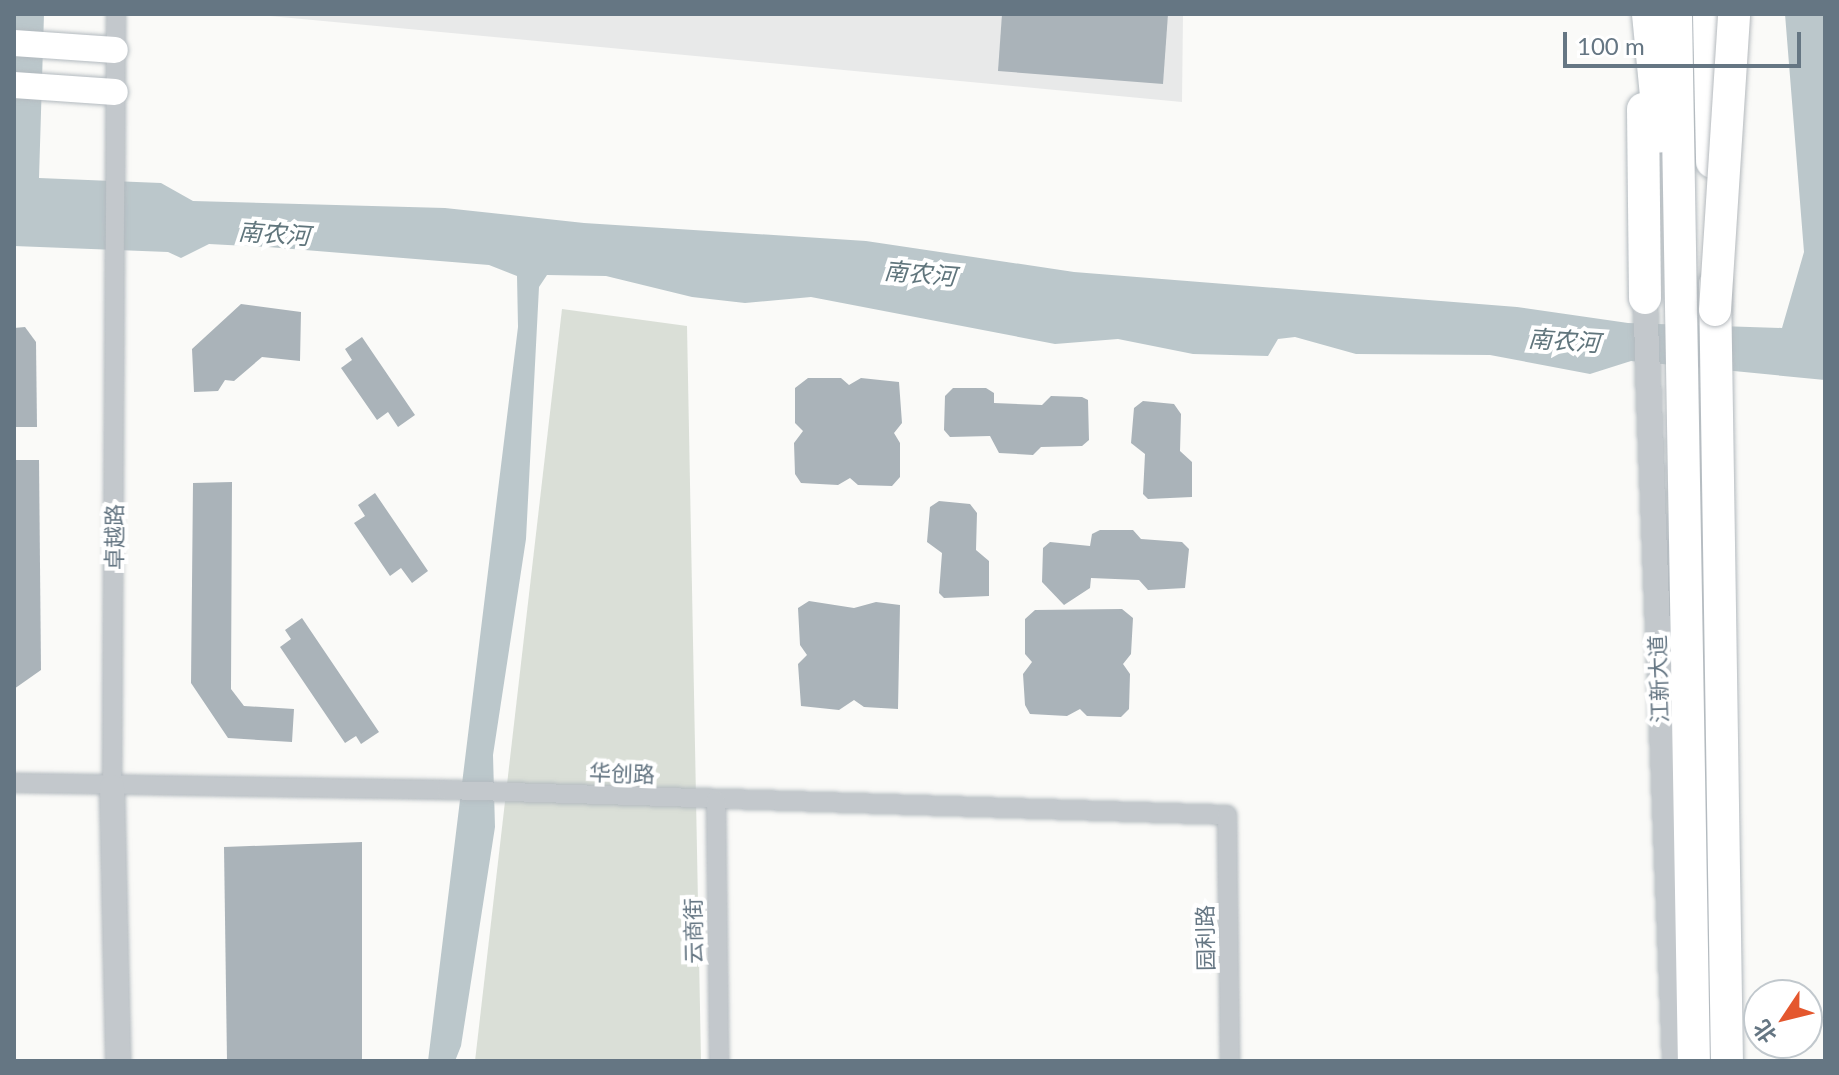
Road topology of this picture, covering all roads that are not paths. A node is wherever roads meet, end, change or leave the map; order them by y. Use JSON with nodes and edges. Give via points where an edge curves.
{"nodes":[{"id":1,"x":116,"y":14,"type":"edge"},
{"id":2,"x":1645,"y":14,"type":"edge"},
{"id":3,"x":1676,"y":14,"type":"edge"},
{"id":4,"x":1709,"y":14,"type":"edge"},
{"id":5,"x":1732,"y":14,"type":"edge"},
{"id":6,"x":14,"y":43,"type":"edge"},
{"id":7,"x":115,"y":50,"type":"junction"},
{"id":8,"x":14,"y":85,"type":"edge"},
{"id":9,"x":115,"y":92,"type":"junction"},
{"id":10,"x":1645,"y":298,"type":"joint"},
{"id":11,"x":1681,"y":306,"type":"junction"},
{"id":12,"x":1723,"y":306,"type":"junction"},
{"id":13,"x":1733,"y":421,"type":"joint"},
{"id":14,"x":14,"y":783,"type":"edge"},
{"id":15,"x":112,"y":787,"type":"junction"},
{"id":16,"x":716,"y":801,"type":"junction"},
{"id":17,"x":1227,"y":815,"type":"joint"},
{"id":18,"x":118,"y":1061,"type":"edge"},
{"id":19,"x":719,"y":1061,"type":"edge"},
{"id":20,"x":1230,"y":1061,"type":"edge"},
{"id":21,"x":1675,"y":1061,"type":"edge"},
{"id":22,"x":1694,"y":1061,"type":"edge"},
{"id":23,"x":1727,"y":1061,"type":"edge"},
{"id":24,"x":1742,"y":1061,"type":"edge"}],
"edges":[{"from":1,"to":7,"type":"street","name":"卓越路"},
{"from":2,"to":10,"type":"highway"},
{"from":2,"to":11,"type":"highway"},
{"from":3,"to":11,"type":"highway"},
{"from":4,"to":12,"type":"highway","bridge":true},
{"from":5,"to":12,"type":"highway","bridge":true},
{"from":6,"to":7,"type":"main road"},
{"from":7,"to":9,"type":"street","name":"卓越路"},
{"from":8,"to":9,"type":"main road"},
{"from":9,"to":15,"type":"street","name":"卓越路"},
{"from":10,"to":21,"type":"street","name":"江新大道"},
{"from":11,"to":22,"type":"highway","name":"江新大道"},
{"from":12,"to":13,"type":"highway"},
{"from":12,"to":23,"type":"highway"},
{"from":13,"to":24,"type":"street"},
{"from":14,"to":15,"type":"street","name":"华创路"},
{"from":15,"to":16,"type":"street","name":"华创路","via":[[446,790]]},
{"from":15,"to":18,"type":"street","name":"卓越路"},
{"from":16,"to":17,"type":"street","name":"华创路"},
{"from":16,"to":19,"type":"street","name":"云商街"},
{"from":17,"to":20,"type":"street","name":"园利路"}]}
